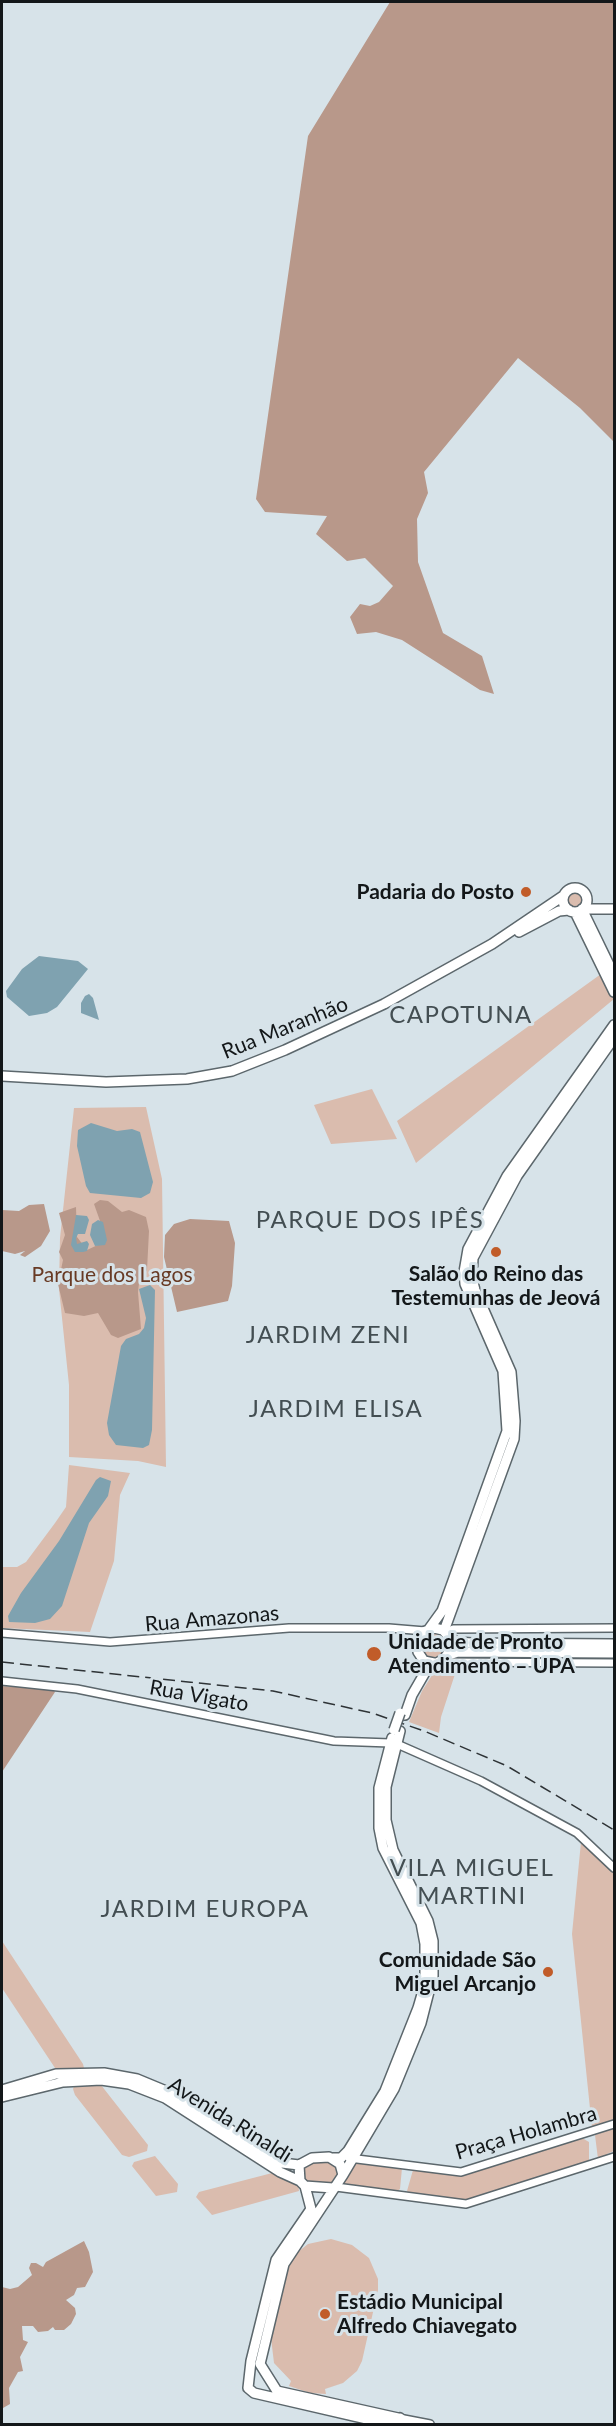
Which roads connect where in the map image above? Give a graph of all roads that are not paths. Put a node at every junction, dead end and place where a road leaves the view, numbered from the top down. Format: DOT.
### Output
graph roads {
  1 [pos="586,895"];
  2 [pos="563,896"];
  3 [pos="600,907"];
  4 [pos="615,909"];
  5 [pos="577,910"];
  6 [pos="492,944"];
  7 [pos="615,975"];
  8 [pos="615,992"];
  9 [pos="615,1025"];
  10 [pos="615,1038"];
  11 [pos="595,1053"];
  12 [pos="597,1063"];
  13 [pos="2,1070"];
  14 [pos="2,1076"];
  15 [pos="14,1077"];
  16 [pos="538,1140"];
  17 [pos="493,1202"];
  18 [pos="494,1216"];
  19 [pos="486,1323"];
  20 [pos="615,1628"];
  21 [pos="427,1630"];
  22 [pos="2,1633"];
  23 [pos="446,1634"];
  24 [pos="615,1644"];
  25 [pos="615,1653"];
  26 [pos="420,1658"];
  27 [pos="443,1661"];
  28 [pos="615,1662"];
  29 [pos="2,1681"];
  30 [pos="403,1714"];
  31 [pos="393,1744"];
  32 [pos="615,1868"];
  33 [pos="2,2090"];
  34 [pos="2,2097"];
  35 [pos="615,2124"];
  36 [pos="615,2157"];
  37 [pos="353,2158"];
  38 [pos="336,2159"];
  39 [pos="299,2165"];
  40 [pos="343,2175"];
  41 [pos="302,2184"];
  42 [pos="335,2187"];
  43 [pos="263,2372"];
  44 [pos="248,2376"];
  45 [pos="270,2383"];
  46 [pos="259,2394"];
  47 [pos="401,2422"];
  48 [pos="388,2424"];
  49 [pos="430,2424"];
  1 -- 2 [label="main road"];
  1 -- 3 [label="main road"];
  1 -- 5 [label="main road"];
  2 -- 5 [label="main road"];
  2 -- 6 [label="main road, Rua Maranhão"];
  3 -- 4 [label="main road, Rua Maranhão"];
  3 -- 5 [label="main road, Rua Maranhão"];
  5 -- 6 [label="main road, Rua Maranhão"];
  5 -- 7 [label="main road"];
  5 -- 8 [label="main road"];
  6 -- 15 [label="main road, Rua Maranhão"];
  9 -- 11 [label="main road"];
  10 -- 12 [label="main road"];
  11 -- 12 [label="main road"];
  11 -- 16 [label="main road"];
  12 -- 16 [label="main road"];
  13 -- 15 [label="main road"];
  14 -- 15 [label="main road, Rua Maranhão"];
  16 -- 17 [label="main road"];
  16 -- 18 [label="main road"];
  17 -- 18 [label="main road"];
  17 -- 19 [label="main road"];
  18 -- 19 [label="main road"];
  19 -- 21 [label="main road"];
  19 -- 23 [label="main road"];
  20 -- 23 [label="street"];
  21 -- 22 [label="street, Rua Amazonas"];
  21 -- 23 [label="main road"];
  21 -- 26 [label="main road"];
  23 -- 24 [label="main road"];
  23 -- 27 [label="main road"];
  25 -- 27 [label="main road"];
  26 -- 27 [label="main road"];
  26 -- 30 [label="main road"];
  27 -- 28 [label="street"];
  27 -- 30 [label="main road"];
  29 -- 31 [label="street, Rua Vigato"];
  30 -- 31 [label="main road"];
  31 -- 32 [label="street, Rua Vigato"];
  31 -- 37 [label="main road"];
  31 -- 38 [label="main road"];
  33 -- 39 [label="main road, Avenida Rinaldi"];
  34 -- 41 [label="main road, Avenida Rinaldi"];
  35 -- 37 [label="street, Praça Holambra"];
  36 -- 42 [label="street"];
  37 -- 38 [label="street, Praça Holambra"];
  37 -- 40 [label="main road"];
  38 -- 39 [label="main road, Avenida Rinaldi"];
  38 -- 40 [label="main road"];
  39 -- 41 [label="main road, Avenida Rinaldi"];
  40 -- 42 [label="main road"];
  41 -- 42 [label="main road, Avenida Rinaldi"];
  41 -- 44 [label="main road"];
  42 -- 43 [label="main road"];
  43 -- 44 [label="main road"];
  43 -- 45 [label="main road"];
  44 -- 46 [label="main road"];
  45 -- 46 [label="main road"];
  45 -- 47 [label="main road"];
  46 -- 48 [label="main road"];
  47 -- 49 [label="street"];
}
